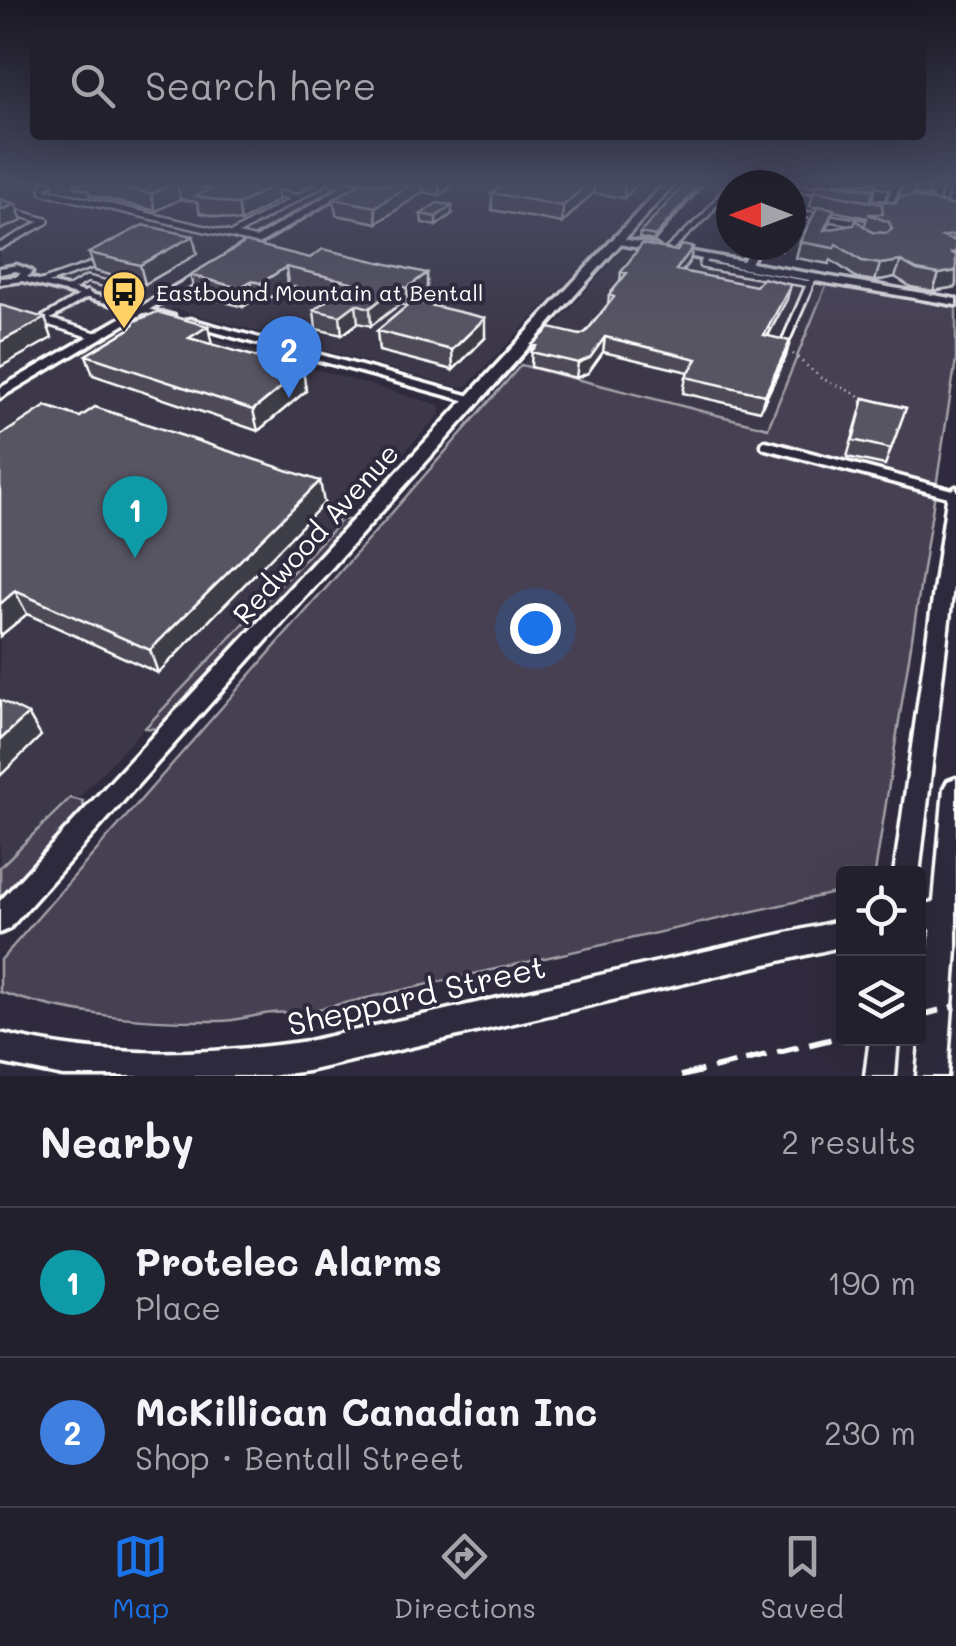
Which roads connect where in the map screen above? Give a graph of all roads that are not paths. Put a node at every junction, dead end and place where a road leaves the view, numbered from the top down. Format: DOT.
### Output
graph roads {
  1 [pos="27,233"];
  2 [pos="224,233"];
  3 [pos="235,233"];
  4 [pos="270,233"];
  5 [pos="624,233"];
  6 [pos="686,233"];
  7 [pos="232,235"];
  8 [pos="257,241"];
  9 [pos="617,241"];
  10 [pos="0,246"];
  11 [pos="667,251"];
  12 [pos="706,258"];
  13 [pos="748,260"];
  14 [pos="102,262"];
  15 [pos="744,266"];
  16 [pos="0,271"];
  17 [pos="21,278"];
  18 [pos="0,281"];
  19 [pos="812,281"];
  20 [pos="41,283"];
  21 [pos="68,290"];
  22 [pos="87,294"];
  23 [pos="104,299"];
  24 [pos="956,302"];
  25 [pos="143,309"];
  26 [pos="98,336"];
  27 [pos="782,347"];
  28 [pos="0,394"];
  29 [pos="474,400"];
  30 [pos="766,445"];
  31 [pos="956,494"];
  32 [pos="956,788"];
  33 [pos="907,866"];
  34 [pos="939,914"];
  35 [pos="0,920"];
  36 [pos="836,935"];
  37 [pos="883,1046"];
  38 [pos="0,1048"];
  39 [pos="880,1076"];
  40 [pos="932,1076"];
  1 -- 10 [label="lane"];
  2 -- 7 [label="lane"];
  3 -- 7 [label="lane"];
  4 -- 8 [label="street"];
  5 -- 9 [label="street, Redwood Avenue"];
  6 -- 11 [label="lane"];
  7 -- 8 [label="lane"];
  8 -- 25 [label="street"];
  9 -- 11 [label="street"];
  9 -- 29 [label="street, Redwood Avenue"];
  11 -- 12 [label="street"];
  12 -- 15 [label="street"];
  12 -- 19 [label="lane"];
  13 -- 15 [label="street"];
  14 -- 20 [label="lane"];
  15 -- 19 [label="street"];
  16 -- 17 [label="street"];
  17 -- 18 [label="street"];
  17 -- 20 [label="street"];
  19 -- 24 [label="street"];
  19 -- 27 [label="lane"];
  20 -- 21 [label="street"];
  21 -- 22 [label="street"];
  21 -- 23 [label="lane"];
  22 -- 23 [label="street"];
  22 -- 26 [label="lane"];
  23 -- 25 [label="street"];
  25 -- 26 [label="street"];
  25 -- 29 [label="street"];
  26 -- 28 [label="street"];
  29 -- 35 [label="street, Redwood Avenue"];
  30 -- 31 [label="lane"];
  31 -- 33 [label="street"];
  32 -- 34 [label="street"];
  34 -- 40 [label="street"];
  36 -- 38 [label="street, Sheppard Street"];
  37 -- 39 [label="street"];
}
